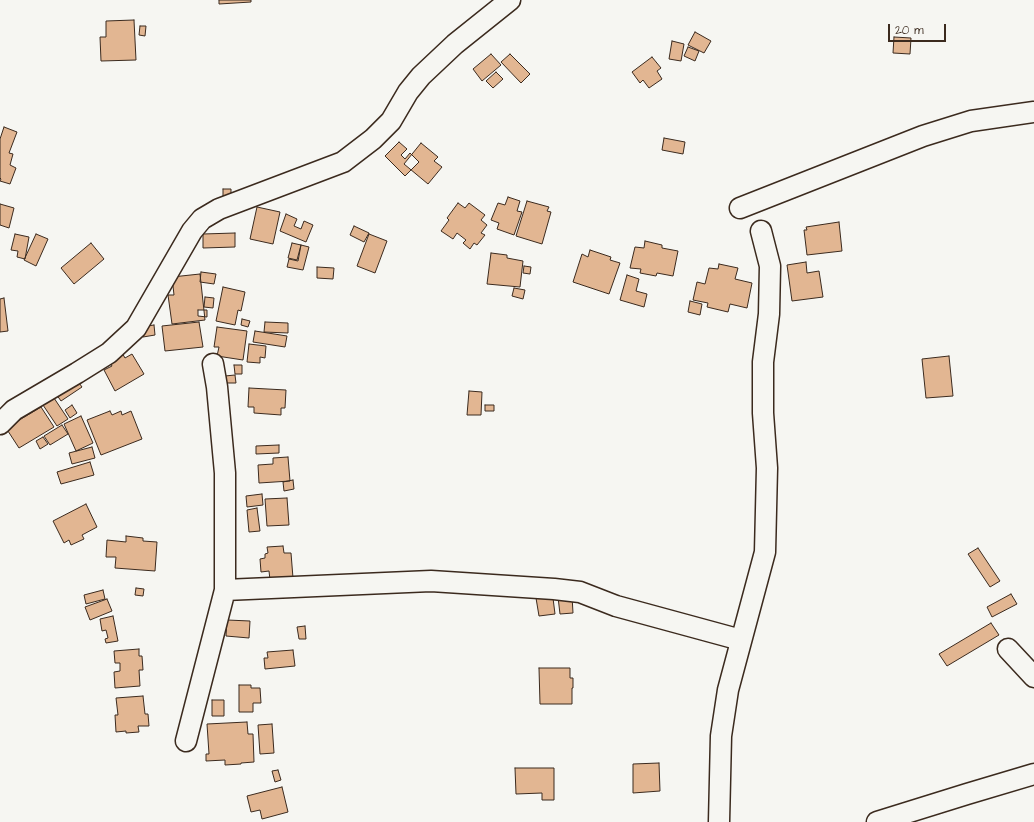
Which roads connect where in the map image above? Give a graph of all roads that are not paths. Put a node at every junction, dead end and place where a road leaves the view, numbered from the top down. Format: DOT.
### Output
graph roads {
  1 [pos="510,0"];
  2 [pos="1034,112"];
  3 [pos="740,208"];
  4 [pos="761,232"];
  5 [pos="213,364"];
  6 [pos="0,424"];
  7 [pos="225,590"];
  8 [pos="741,640"];
  9 [pos="1008,649"];
  10 [pos="1034,677"];
  11 [pos="186,741"];
  12 [pos="1034,774"];
  13 [pos="718,822"];
  14 [pos="877,822"];
  1 -- 6 [label="street"];
  2 -- 3 [label="street"];
  4 -- 8 [label="street"];
  5 -- 7 [label="street"];
  7 -- 8 [label="street"];
  7 -- 11 [label="street"];
  8 -- 13 [label="street"];
  9 -- 10 [label="street"];
  12 -- 14 [label="street"];
}
